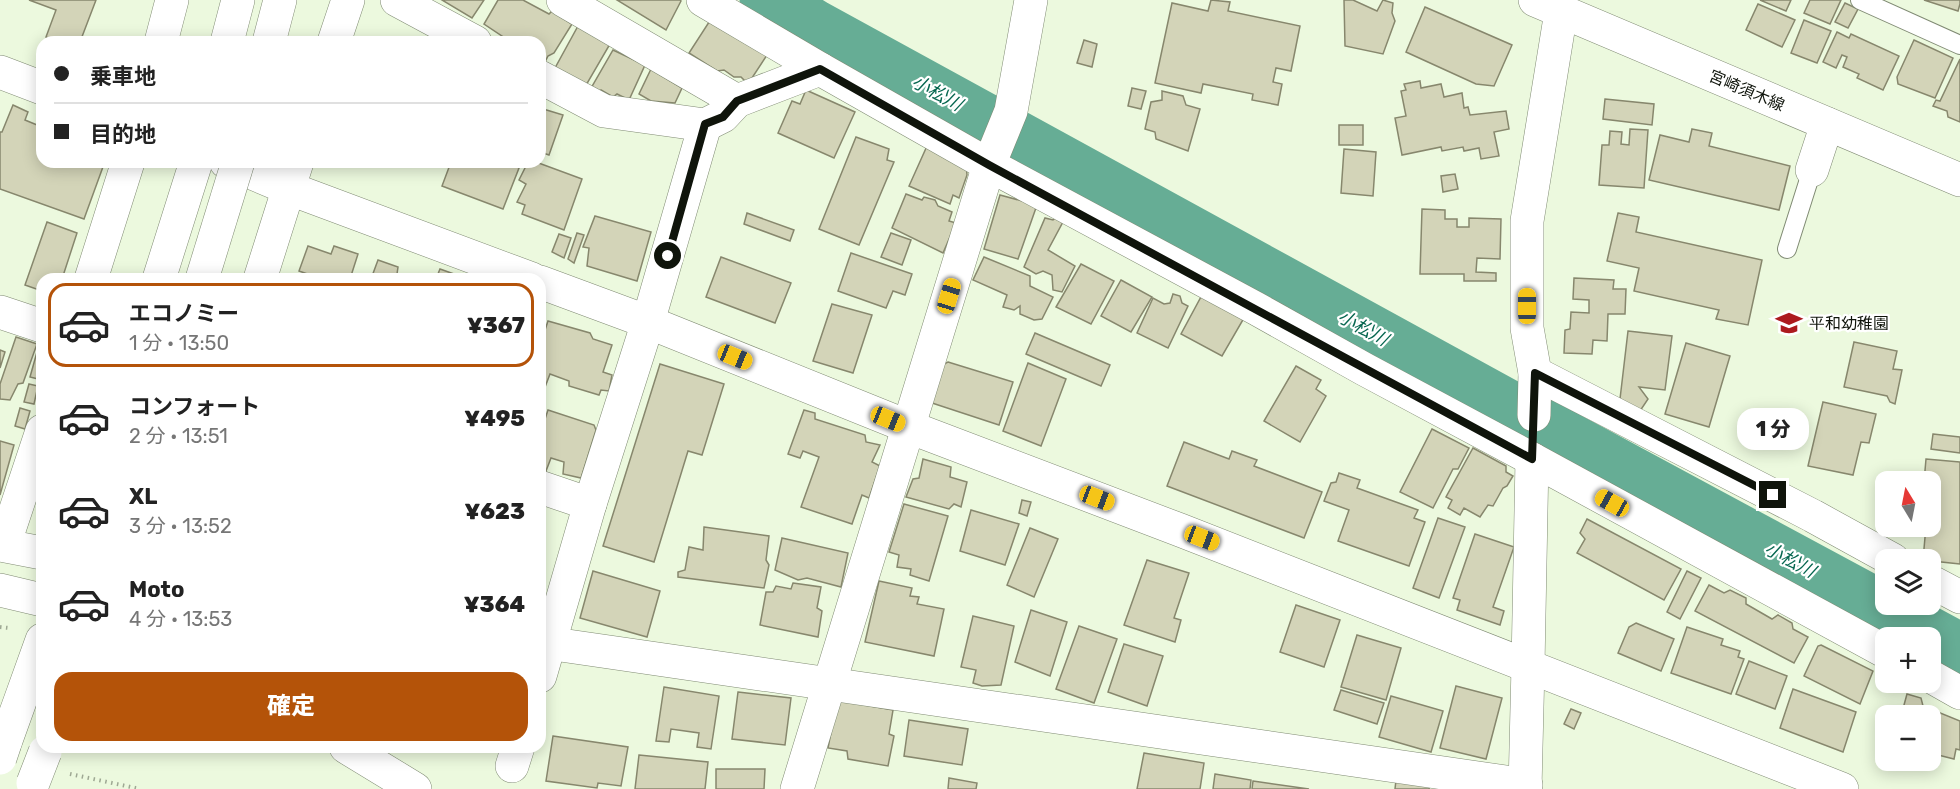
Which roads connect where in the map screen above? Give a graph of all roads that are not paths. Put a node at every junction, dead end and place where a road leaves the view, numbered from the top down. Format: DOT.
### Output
graph roads {
  1 [pos="172,0"];
  2 [pos="238,0"];
  3 [pos="280,0"];
  4 [pos="348,0"];
  5 [pos="397,0"];
  6 [pos="563,0"];
  7 [pos="703,0"];
  8 [pos="1031,0"];
  9 [pos="1860,0"];
  10 [pos="1545,4"];
  11 [pos="163,36"];
  12 [pos="228,36"];
  13 [pos="271,36"];
  14 [pos="336,36"];
  15 [pos="464,36"];
  16 [pos="1960,45"];
  17 [pos="820,69"];
  18 [pos="0,72"];
  19 [pos="546,80"];
  20 [pos="36,86"];
  21 [pos="737,101"];
  22 [pos="705,124"];
  23 [pos="1827,124"];
  24 [pos="989,165"];
  25 [pos="126,168"];
  26 [pos="194,168"];
  27 [pos="236,168"];
  28 [pos="256,168"];
  29 [pos="1812,170"];
  30 [pos="292,175"];
  31 [pos="1960,180"];
  32 [pos="1787,249"];
  33 [pos="93,273"];
  34 [pos="161,273"];
  35 [pos="204,273"];
  36 [pos="262,273"];
  37 [pos="518,273"];
  38 [pos="546,284"];
  39 [pos="0,312"];
  40 [pos="648,322"];
  41 [pos="36,324"];
  42 [pos="1535,373"];
  43 [pos="909,428"];
  44 [pos="36,448"];
  45 [pos="1532,459"];
  46 [pos="546,489"];
  47 [pos="590,504"];
  48 [pos="2,545"];
  49 [pos="1875,550"];
  50 [pos="36,552"];
  51 [pos="1941,587"];
  52 [pos="0,590"];
  53 [pos="1960,597"];
  54 [pos="36,599"];
  55 [pos="546,640"];
  56 [pos="546,643"];
  57 [pos="1875,646"];
  58 [pos="36,657"];
  59 [pos="1528,666"];
  60 [pos="1941,682"];
  61 [pos="830,685"];
  62 [pos="1960,693"];
  63 [pos="3,751"];
  64 [pos="45,753"];
  65 [pos="356,753"];
  66 [pos="32,786"];
  67 [pos="1526,787"];
  68 [pos="415,789"];
  69 [pos="797,789"];
  70 [pos="1842,789"];
  1 -- 11 [label="main road"];
  2 -- 12 [label="main road"];
  3 -- 13 [label="main road"];
  4 -- 14 [label="main road"];
  5 -- 15 [label="main road"];
  6 -- 21 [label="main road"];
  7 -- 17 [label="main road"];
  8 -- 24 [label="main road"];
  9 -- 16 [label="lane"];
  10 -- 23 [label="main road, 宮崎須木線"];
  10 -- 42 [label="main road"];
  17 -- 21 [label="main road"];
  17 -- 24 [label="main road"];
  18 -- 20 [label="main road"];
  19 -- 22 [label="main road"];
  21 -- 22 [label="main road"];
  22 -- 40 [label="main road"];
  23 -- 29 [label="main road"];
  23 -- 31 [label="main road, 宮崎須木線"];
  24 -- 43 [label="main road"];
  24 -- 45 [label="main road"];
  25 -- 33 [label="main road"];
  26 -- 34 [label="main road"];
  27 -- 35 [label="main road, bridge"];
  28 -- 30 [label="main road"];
  29 -- 32 [label="lane"];
  30 -- 36 [label="main road"];
  30 -- 37 [label="main road"];
  38 -- 40 [label="main road"];
  39 -- 41 [label="main road"];
  40 -- 43 [label="main road"];
  40 -- 47 [label="main road"];
  42 -- 45 [label="main road"];
  42 -- 49 [label="main road"];
  43 -- 59 [label="main road"];
  43 -- 61 [label="main road"];
  44 -- 48 [label="main road"];
  45 -- 57 [label="main road"];
  45 -- 59 [label="main road"];
  46 -- 47 [label="main road"];
  47 -- 55 [label="main road"];
  48 -- 50 [label="main road"];
  51 -- 53 [label="main road"];
  52 -- 54 [label="main road"];
  56 -- 61 [label="main road"];
  58 -- 63 [label="main road"];
  59 -- 67 [label="main road"];
  59 -- 70 [label="main road"];
  60 -- 62 [label="main road"];
  61 -- 67 [label="main road"];
  61 -- 69 [label="main road"];
  64 -- 66 [label="main road, bridge"];
  65 -- 68 [label="main road"];
}
